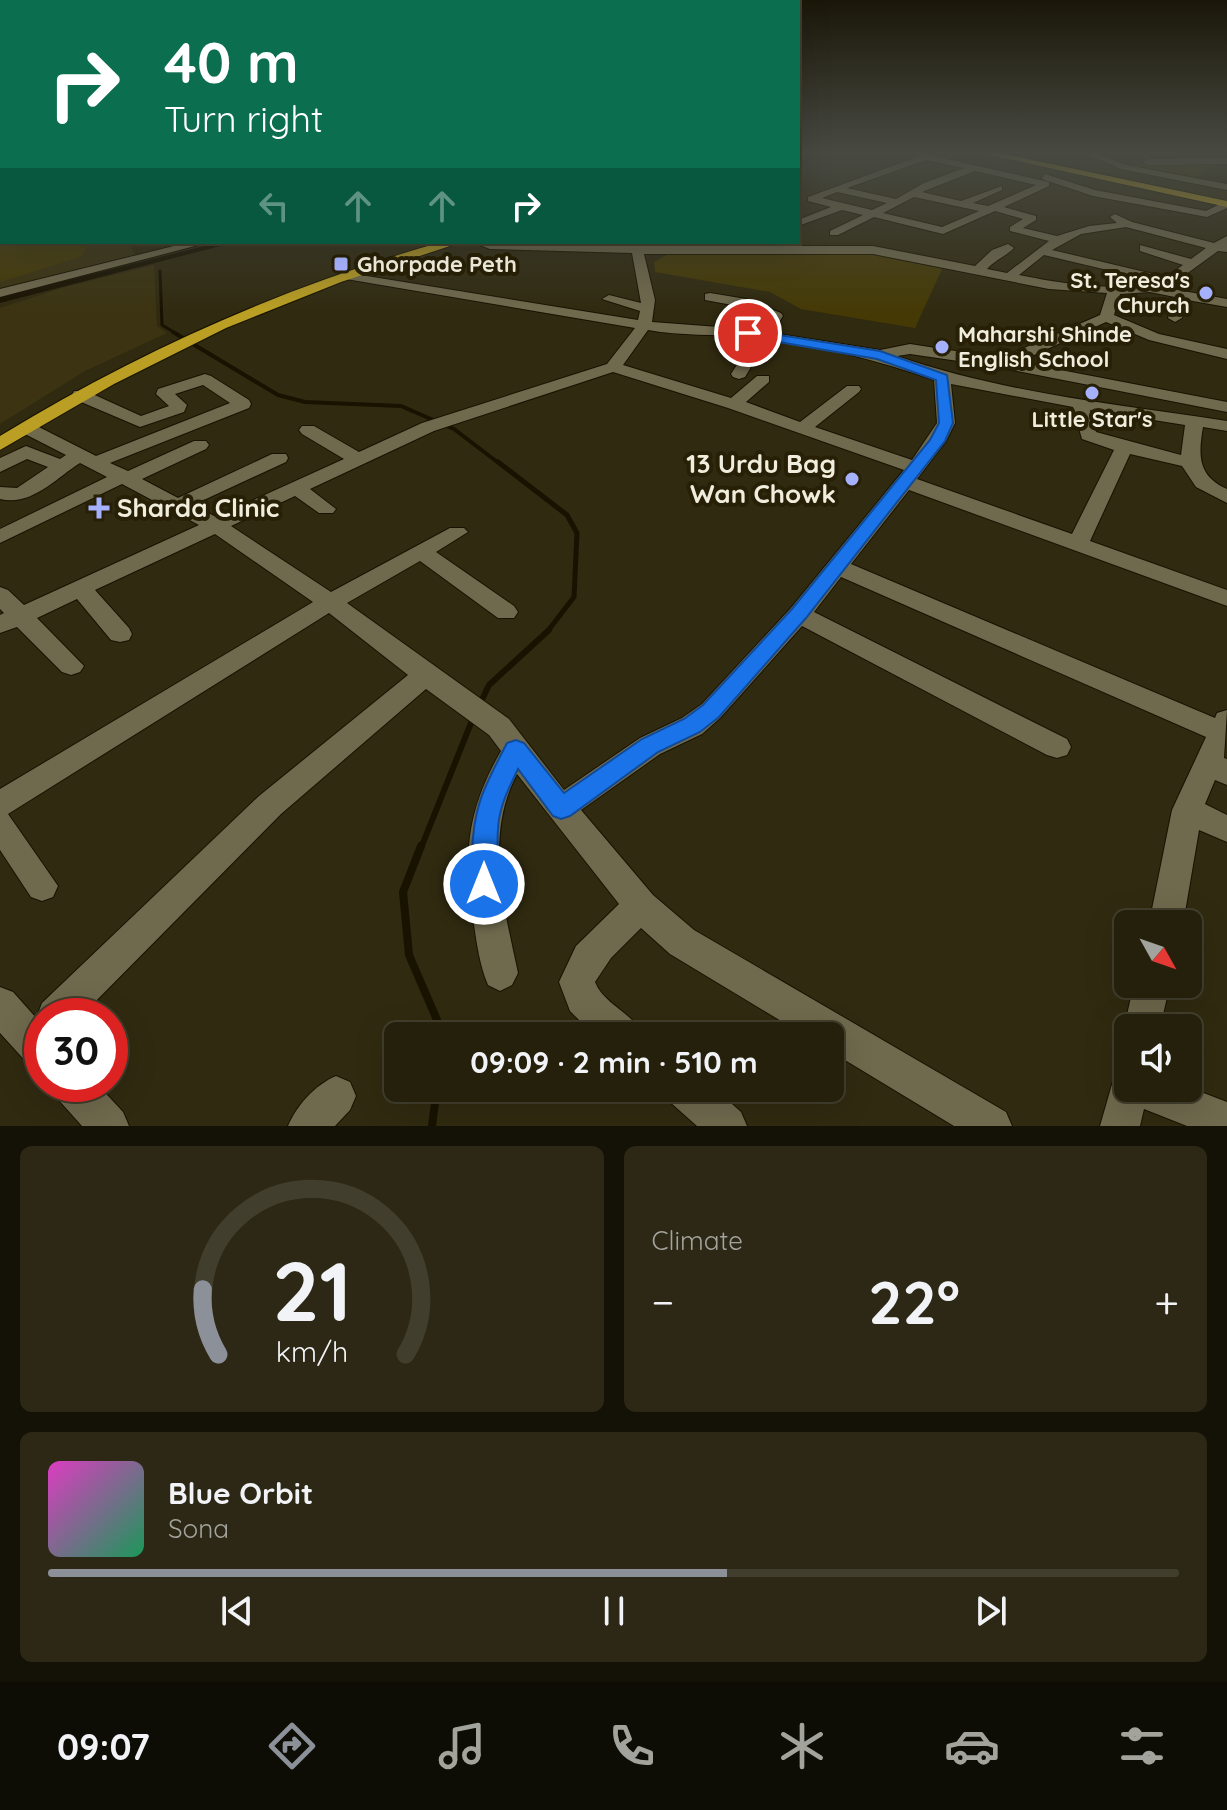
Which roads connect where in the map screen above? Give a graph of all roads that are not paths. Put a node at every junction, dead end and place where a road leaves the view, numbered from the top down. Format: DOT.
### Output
graph roads {
  1 [pos="842,206"];
  2 [pos="891,206"];
  3 [pos="914,206"];
  4 [pos="971,206"];
  5 [pos="1000,206"];
  6 [pos="1161,206"];
  7 [pos="1223,206"];
  8 [pos="992,209"];
  9 [pos="1115,209"];
  10 [pos="876,214"];
  11 [pos="972,218"];
  12 [pos="800,223"];
  13 [pos="912,223"];
  14 [pos="1126,223"];
  15 [pos="1211,230"];
  16 [pos="834,233"];
  17 [pos="1227,236"];
  18 [pos="879,238"];
  19 [pos="1058,240"];
  20 [pos="196,244"];
  21 [pos="421,244"];
  22 [pos="449,244"];
  23 [pos="490,244"];
  24 [pos="769,244"];
  25 [pos="677,246"];
  26 [pos="1008,248"];
  27 [pos="1144,248"];
  28 [pos="1221,248"];
  29 [pos="787,249"];
  30 [pos="637,250"];
  31 [pos="1041,251"];
  32 [pos="1193,264"];
  33 [pos="977,271"];
  34 [pos="346,275"];
  35 [pos="1008,278"];
  36 [pos="1169,281"];
  37 [pos="1152,289"];
  38 [pos="1114,290"];
  39 [pos="0,293"];
  40 [pos="1182,295"];
  41 [pos="710,297"];
  42 [pos="609,299"];
  43 [pos="1227,303"];
  44 [pos="646,308"];
  45 [pos="1106,317"];
  46 [pos="1175,318"];
  47 [pos="645,327"];
  48 [pos="198,329"];
  49 [pos="758,342"];
  50 [pos="155,349"];
  51 [pos="1227,354"];
  52 [pos="880,355"];
  53 [pos="1002,363"];
  54 [pos="855,364"];
  55 [pos="613,367"];
  56 [pos="739,374"];
  57 [pos="942,377"];
  58 [pos="763,379"];
  59 [pos="992,388"];
  60 [pos="853,389"];
  61 [pos="80,395"];
  62 [pos="1080,403"];
  63 [pos="734,404"];
  64 [pos="1227,407"];
  65 [pos="1195,420"];
  66 [pos="1227,426"];
  67 [pos="27,428"];
  68 [pos="803,428"];
  69 [pos="308,430"];
  70 [pos="2,439"];
  71 [pos="200,445"];
  72 [pos="1124,447"];
  73 [pos="89,458"];
  74 [pos="279,458"];
  75 [pos="357,459"];
  76 [pos="1188,462"];
  77 [pos="0,466"];
  78 [pos="62,466"];
  79 [pos="909,474"];
  80 [pos="127,477"];
  81 [pos="294,487"];
  82 [pos="0,493"];
  83 [pos="1227,497"];
  84 [pos="180,504"];
  85 [pos="326,509"];
  86 [pos="214,524"];
  87 [pos="457,532"];
  88 [pos="0,537"];
  89 [pos="1078,543"];
  90 [pos="423,553"];
  91 [pos="836,566"];
  92 [pos="79,587"];
  93 [pos="0,595"];
  94 [pos="1227,598"];
  95 [pos="330,602"];
  96 [pos="506,612"];
  97 [pos="799,614"];
  98 [pos="10,620"];
  99 [pos="120,634"];
  100 [pos="71,666"];
  101 [pos="425,675"];
  102 [pos="1224,726"];
  103 [pos="1057,747"];
  104 [pos="516,749"];
  105 [pos="1217,768"];
  106 [pos="0,804"];
  107 [pos="561,808"];
  108 [pos="1187,810"];
  109 [pos="0,824"];
  110 [pos="1227,829"];
  111 [pos="42,886"];
  112 [pos="641,906"];
  113 [pos="1169,910"];
  114 [pos="500,973"];
  115 [pos="78,998"];
  116 [pos="0,1005"];
  117 [pos="24,1022"];
  118 [pos="608,1022"];
  119 [pos="336,1096"];
  120 [pos="87,1102"];
  121 [pos="700,1102"];
  122 [pos="1126,1102"];
  123 [pos="1176,1102"];
  124 [pos="1227,1122"];
  125 [pos="109,1126"];
  126 [pos="308,1126"];
  127 [pos="727,1126"];
  128 [pos="992,1126"];
  129 [pos="1120,1126"];
  1 -- 10 [label="street"];
  1 -- 12 [label="street"];
  2 -- 10 [label="street"];
  3 -- 11 [label="street"];
  4 -- 8 [label="street"];
  5 -- 8 [label="street"];
  6 -- 7 [label="street"];
  8 -- 11 [label="street"];
  8 -- 19 [label="street"];
  9 -- 14 [label="street"];
  10 -- 13 [label="street"];
  10 -- 16 [label="street"];
  11 -- 13 [label="street"];
  13 -- 18 [label="street"];
  14 -- 19 [label="street"];
  14 -- 28 [label="street"];
  15 -- 17 [label="street"];
  17 -- 28 [label="street"];
  19 -- 31 [label="street"];
  20 -- 39 [label="street"];
  21 -- 48 [label="highway"];
  22 -- 34 [label="highway"];
  23 -- 30 [label="street"];
  24 -- 29 [label="street"];
  25 -- 29 [label="street"];
  25 -- 30 [label="street"];
  26 -- 33 [label="street"];
  27 -- 32 [label="street"];
  28 -- 32 [label="street"];
  29 -- 33 [label="street"];
  30 -- 44 [label="street"];
  31 -- 35 [label="street"];
  31 -- 36 [label="street"];
  32 -- 36 [label="street"];
  33 -- 35 [label="street"];
  34 -- 47 [label="street"];
  34 -- 48 [label="highway"];
  35 -- 38 [label="street"];
  36 -- 37 [label="street"];
  37 -- 38 [label="street"];
  37 -- 40 [label="street"];
  38 -- 45 [label="street"];
  40 -- 43 [label="street"];
  40 -- 46 [label="street"];
  41 -- 49 [label="street"];
  42 -- 44 [label="street"];
  44 -- 47 [label="street"];
  45 -- 51 [label="street"];
  45 -- 53 [label="street"];
  47 -- 49 [label="street"];
  47 -- 55 [label="street"];
  48 -- 50 [label="highway"];
  49 -- 52 [label="street"];
  49 -- 54 [label="street"];
  49 -- 56 [label="street"];
  50 -- 61 [label="highway"];
  50 -- 70 [label="highway"];
  52 -- 53 [label="street"];
  52 -- 57 [label="street"];
  53 -- 59 [label="street"];
  53 -- 64 [label="street"];
  55 -- 63 [label="street"];
  55 -- 75 [label="street"];
  57 -- 59 [label="street"];
  57 -- 79 [label="street"];
  58 -- 63 [label="street"];
  59 -- 62 [label="street"];
  60 -- 68 [label="street"];
  61 -- 67 [label="highway"];
  61 -- 73 [label="street"];
  62 -- 65 [label="street"];
  62 -- 72 [label="street"];
  63 -- 68 [label="street"];
  65 -- 66 [label="street"];
  65 -- 76 [label="street"];
  67 -- 70 [label="highway"];
  67 -- 73 [label="street"];
  68 -- 79 [label="street"];
  69 -- 75 [label="street"];
  71 -- 80 [label="street"];
  72 -- 76 [label="street"];
  72 -- 89 [label="street"];
  73 -- 78 [label="street"];
  73 -- 80 [label="street"];
  74 -- 84 [label="street"];
  75 -- 81 [label="street"];
  76 -- 83 [label="street"];
  77 -- 78 [label="street"];
  78 -- 82 [label="street"];
  79 -- 89 [label="street"];
  79 -- 91 [label="street"];
  80 -- 84 [label="street"];
  80 -- 88 [label="street"];
  81 -- 85 [label="street"];
  81 -- 86 [label="street"];
  84 -- 86 [label="street"];
  86 -- 92 [label="street"];
  86 -- 95 [label="street"];
  87 -- 90 [label="street"];
  89 -- 94 [label="street"];
  90 -- 95 [label="street"];
  90 -- 96 [label="street"];
  91 -- 97 [label="street"];
  91 -- 102 [label="street"];
  92 -- 98 [label="street"];
  92 -- 99 [label="street"];
  93 -- 98 [label="street"];
  95 -- 101 [label="street"];
  95 -- 106 [label="street"];
  97 -- 103 [label="street"];
  97 -- 107 [label="street"];
  98 -- 100 [label="street"];
  101 -- 104 [label="street"];
  101 -- 115 [label="street"];
  102 -- 105 [label="street"];
  104 -- 107 [label="street"];
  104 -- 114 [label="street"];
  105 -- 108 [label="street"];
  107 -- 112 [label="street"];
  108 -- 110 [label="street"];
  108 -- 113 [label="street"];
  109 -- 111 [label="street"];
  112 -- 118 [label="street"];
  112 -- 128 [label="street"];
  116 -- 117 [label="street"];
  119 -- 126 [label="street"];
  120 -- 125 [label="street"];
  121 -- 127 [label="street"];
  122 -- 129 [label="street"];
  123 -- 124 [label="street"];
}
